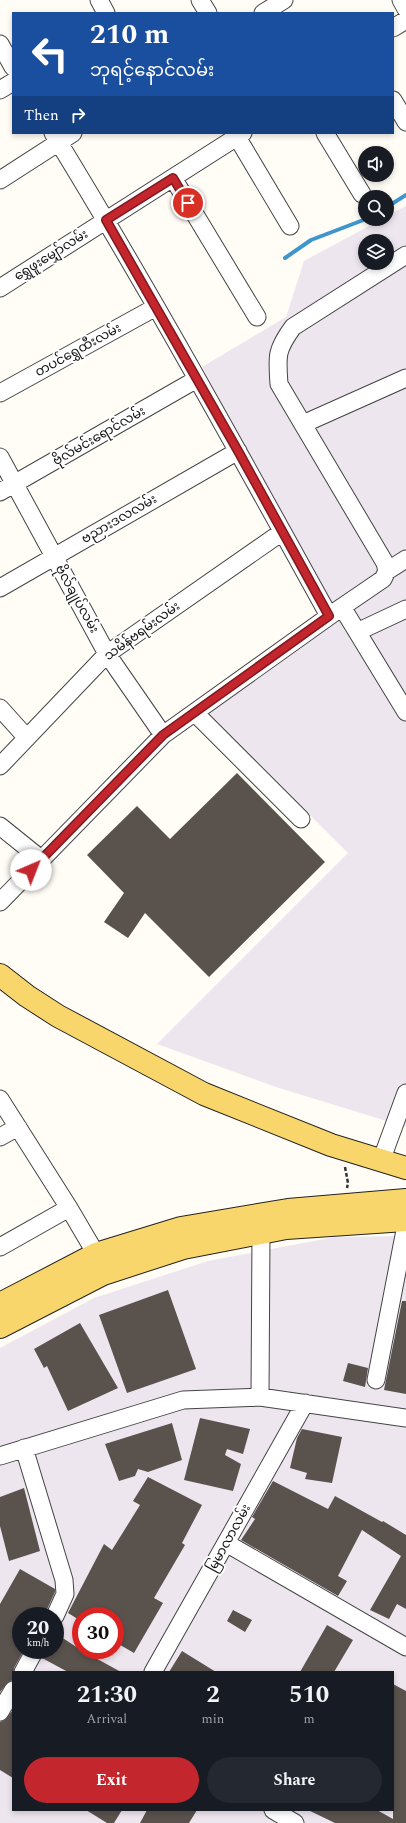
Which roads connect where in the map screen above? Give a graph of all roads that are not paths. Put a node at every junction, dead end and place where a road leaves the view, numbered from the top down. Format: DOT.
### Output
graph roads {
  1 [pos="99,0"];
  2 [pos="200,0"];
  3 [pos="284,0"];
  4 [pos="401,0"];
  5 [pos="406,9"];
  6 [pos="105,12"];
  7 [pos="207,12"];
  8 [pos="265,12"];
  9 [pos="406,20"];
  10 [pos="394,27"];
  11 [pos="0,44"];
  12 [pos="12,65"];
  13 [pos="12,83"];
  14 [pos="0,90"];
  15 [pos="394,102"];
  16 [pos="406,122"];
  17 [pos="70,134"];
  18 [pos="326,134"];
  19 [pos="240,135"];
  20 [pos="56,138"];
  21 [pos="173,178"];
  22 [pos="0,180"];
  23 [pos="360,190"];
  24 [pos="106,220"];
  25 [pos="290,226"];
  26 [pos="406,255"];
  27 [pos="0,288"];
  28 [pos="156,307"];
  29 [pos="257,317"];
  30 [pos="406,378"];
  31 [pos="197,379"];
  32 [pos="0,393"];
  33 [pos="303,424"];
  34 [pos="238,451"];
  35 [pos="0,457"];
  36 [pos="7,488"];
  37 [pos="282,532"];
  38 [pos="54,557"];
  39 [pos="406,559"];
  40 [pos="387,571"];
  41 [pos="0,588"];
  42 [pos="406,609"];
  43 [pos="335,612"];
  44 [pos="357,632"];
  45 [pos="107,654"];
  46 [pos="0,708"];
  47 [pos="406,712"];
  48 [pos="195,713"];
  49 [pos="163,735"];
  50 [pos="27,738"];
  51 [pos="0,766"];
  52 [pos="301,819"];
  53 [pos="0,826"];
  54 [pos="41,860"];
  55 [pos="0,902"];
  56 [pos="0,975"];
  57 [pos="406,1094"];
  58 [pos="0,1099"];
  59 [pos="18,1127"];
  60 [pos="400,1128"];
  61 [pos="0,1137"];
  62 [pos="380,1161"];
  63 [pos="406,1168"];
  64 [pos="406,1200"];
  65 [pos="69,1208"];
  66 [pos="330,1215"];
  67 [pos="406,1220"];
  68 [pos="406,1225"];
  69 [pos="261,1233"];
  70 [pos="0,1247"];
  71 [pos="100,1264"];
  72 [pos="0,1304"];
  73 [pos="0,1327"];
  74 [pos="376,1380"];
  75 [pos="260,1397"];
  76 [pos="305,1403"];
  77 [pos="406,1418"];
  78 [pos="24,1448"];
  79 [pos="0,1456"];
  80 [pos="226,1543"];
  81 [pos="59,1607"];
  82 [pos="406,1648"];
  83 [pos="30,1659"];
  84 [pos="24,1671"];
  85 [pos="154,1671"];
  86 [pos="12,1692"];
  87 [pos="0,1712"];
  88 [pos="275,1811"];
  89 [pos="295,1823"];
  1 -- 6 [label="street"];
  2 -- 7 [label="street"];
  3 -- 8 [label="street"];
  4 -- 5 [label="street"];
  9 -- 10 [label="street"];
  11 -- 12 [label="street"];
  13 -- 14 [label="street"];
  15 -- 16 [label="street"];
  17 -- 20 [label="street"];
  18 -- 23 [label="street"];
  19 -- 21 [label="street, ရွှေဖူးမျှော်လမ်း"];
  19 -- 25 [label="street"];
  20 -- 22 [label="street"];
  20 -- 24 [label="street"];
  21 -- 24 [label="street, ရွှေဖူးမျှော်လမ်း"];
  21 -- 29 [label="street"];
  24 -- 27 [label="street, ရွှေဖူးမျှော်လမ်း"];
  24 -- 28 [label="street"];
  26 -- 33 [label="street"];
  28 -- 31 [label="street"];
  28 -- 32 [label="street, တပင်ရွှေထီးလမ်း"];
  30 -- 33 [label="street"];
  31 -- 34 [label="street"];
  31 -- 36 [label="street, ဗိုလ်မင်းရောင်လမ်း"];
  33 -- 40 [label="street"];
  34 -- 37 [label="street"];
  34 -- 38 [label="street, ဗညားဒလလမ်း"];
  35 -- 36 [label="street, ဗိုလ်ချုပ်လမ်း"];
  36 -- 38 [label="street, ဗိုလ်ချုပ်လမ်း"];
  37 -- 43 [label="street"];
  37 -- 45 [label="street, သမိန်ဗရမ်းလမ်း"];
  38 -- 41 [label="street, ဗညားဒလလမ်း"];
  38 -- 45 [label="street, ဗိုလ်ချုပ်လမ်း"];
  39 -- 40 [label="street"];
  40 -- 43 [label="street"];
  42 -- 44 [label="street"];
  43 -- 44 [label="street"];
  43 -- 48 [label="street"];
  44 -- 47 [label="street"];
  45 -- 49 [label="street, ဗိုလ်ချုပ်လမ်း"];
  45 -- 50 [label="street, သမိန်ဗရမ်းလမ်း"];
  46 -- 50 [label="street"];
  48 -- 49 [label="street"];
  48 -- 52 [label="street"];
  49 -- 54 [label="street"];
  50 -- 51 [label="street, သမိန်ဗရမ်းလမ်း"];
  53 -- 54 [label="street"];
  54 -- 55 [label="street"];
  56 -- 62 [label="main road"];
  57 -- 60 [label="street"];
  58 -- 59 [label="street"];
  59 -- 61 [label="street"];
  59 -- 65 [label="street"];
  60 -- 62 [label="street"];
  62 -- 63 [label="main road"];
  64 -- 66 [label="main road"];
  65 -- 70 [label="street"];
  65 -- 71 [label="street"];
  66 -- 67 [label="main road"];
  66 -- 69 [label="main road"];
  66 -- 71 [label="main road"];
  68 -- 74 [label="street"];
  69 -- 71 [label="main road"];
  69 -- 75 [label="street"];
  71 -- 72 [label="main road"];
  71 -- 73 [label="main road"];
  75 -- 76 [label="street"];
  75 -- 78 [label="street"];
  76 -- 77 [label="street"];
  76 -- 80 [label="street, မြမာလာလမ်း"];
  78 -- 79 [label="street"];
  78 -- 81 [label="street"];
  80 -- 82 [label="street"];
  80 -- 85 [label="street, မြမာလာလမ်း"];
  83 -- 84 [label="street"];
  86 -- 87 [label="street"];
  88 -- 89 [label="street"];
}
